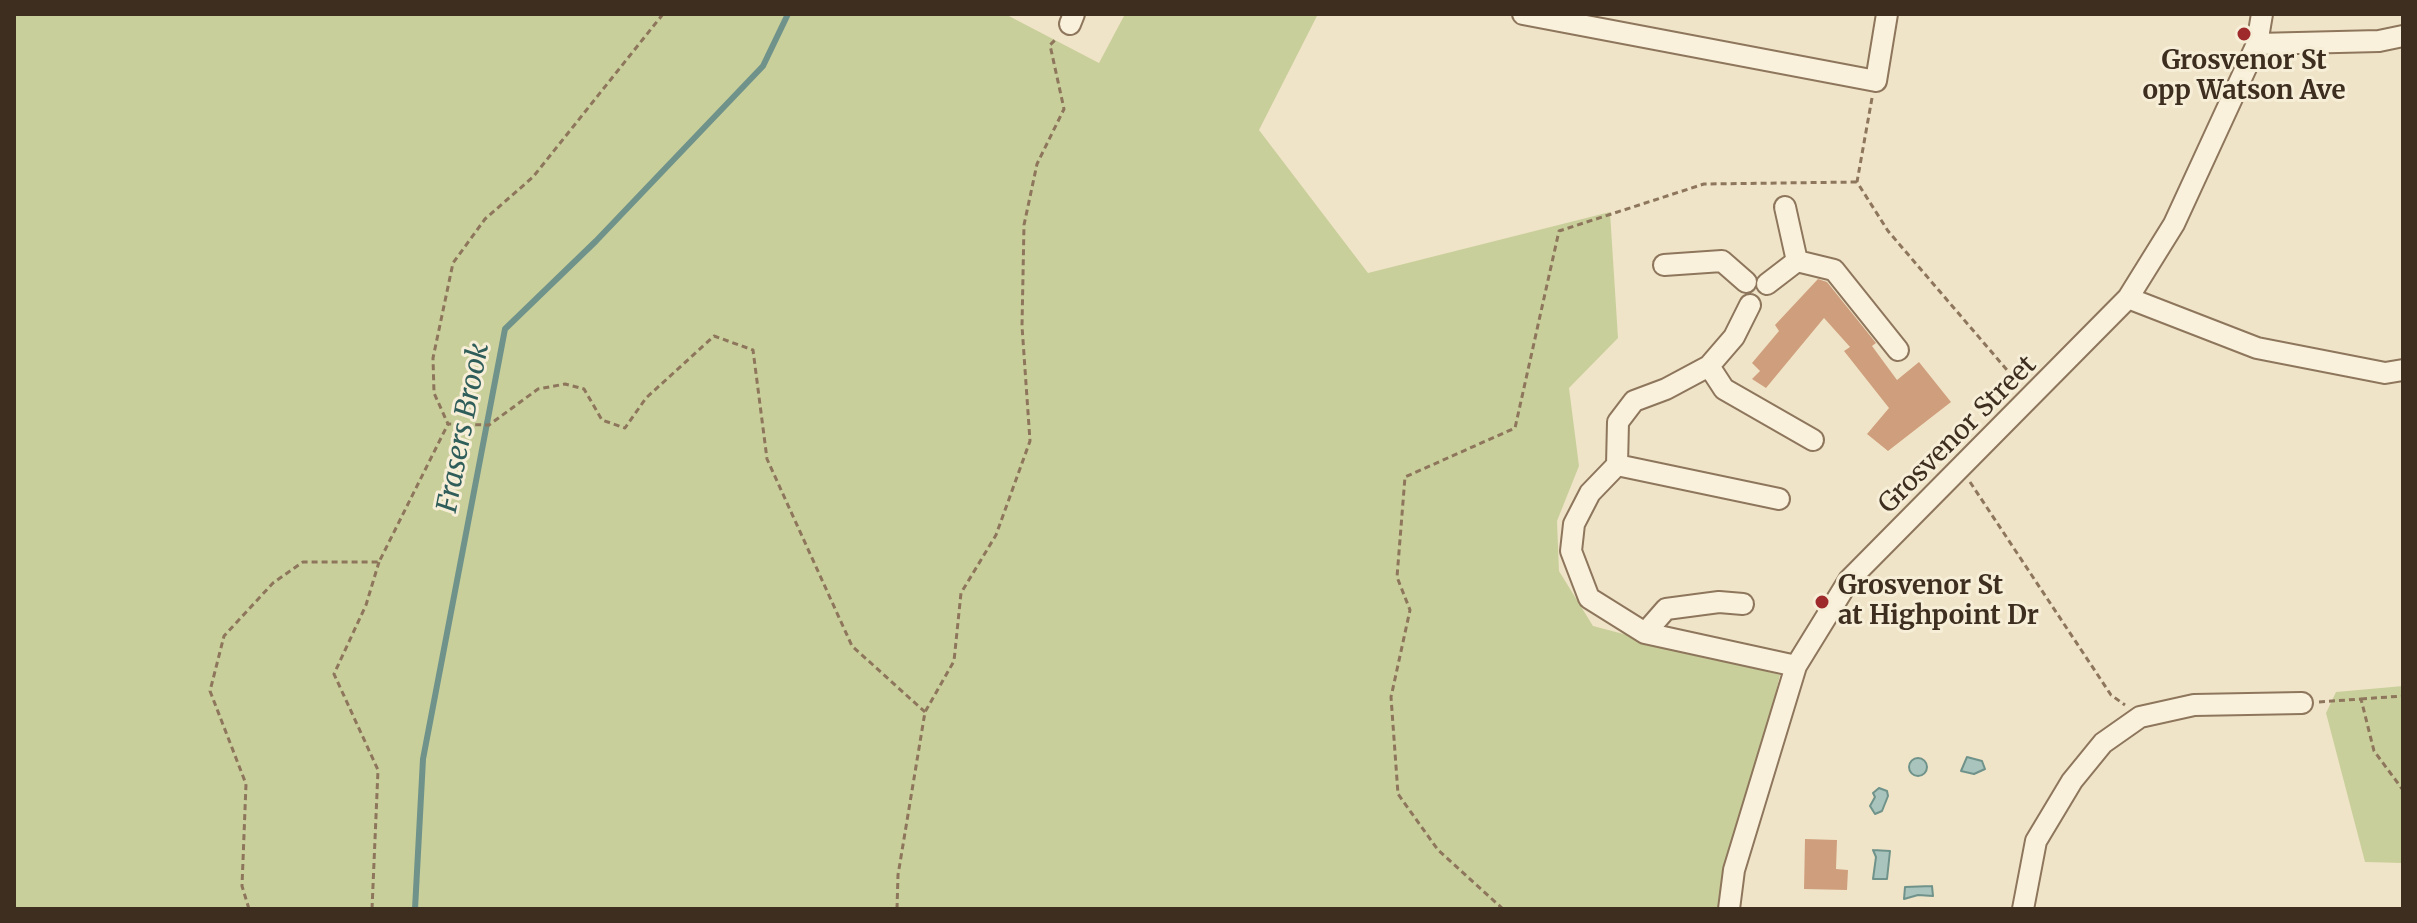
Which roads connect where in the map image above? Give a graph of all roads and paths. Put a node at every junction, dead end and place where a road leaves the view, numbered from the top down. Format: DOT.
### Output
graph roads {
  1 [pos="663,14"];
  2 [pos="1523,14"];
  3 [pos="1887,14"];
  4 [pos="2262,14"];
  5 [pos="1072,19"];
  6 [pos="2403,36"];
  7 [pos="2257,44"];
  8 [pos="1876,81"];
  9 [pos="1857,182"];
  10 [pos="1785,207"];
  11 [pos="1797,261"];
  12 [pos="1664,265"];
  13 [pos="1746,282"];
  14 [pos="1767,284"];
  15 [pos="2128,298"];
  16 [pos="1750,305"];
  17 [pos="1898,350"];
  18 [pos="1709,366"];
  19 [pos="2403,370"];
  20 [pos="2032,398"];
  21 [pos="448,424"];
  22 [pos="1813,440"];
  23 [pos="1617,465"];
  24 [pos="1960,467"];
  25 [pos="1779,499"];
  26 [pos="379,562"];
  27 [pos="1743,604"];
  28 [pos="1645,633"];
  29 [pos="1796,666"];
  30 [pos="2111,695"];
  31 [pos="2403,696"];
  32 [pos="2361,699"];
  33 [pos="2302,703"];
  34 [pos="925,712"];
  35 [pos="2403,790"];
  36 [pos="249,909"];
  37 [pos="372,909"];
  38 [pos="897,909"];
  39 [pos="1503,909"];
  40 [pos="1729,909"];
  41 [pos="2023,909"];
  1 -- 21 [label="path"];
  2 -- 8 [label="street"];
  3 -- 8 [label="street"];
  4 -- 7 [label="street, Grosvenor Street"];
  5 -- 34 [label="path"];
  6 -- 7 [label="street"];
  7 -- 15 [label="street, Grosvenor Street"];
  8 -- 9 [label="path"];
  9 -- 20 [label="path"];
  9 -- 39 [label="path"];
  10 -- 11 [label="street"];
  11 -- 14 [label="street"];
  11 -- 17 [label="street"];
  12 -- 13 [label="street"];
  13 -- 14 [label="street"];
  13 -- 16 [label="street"];
  14 -- 16 [label="street"];
  15 -- 19 [label="street"];
  15 -- 20 [label="street, Grosvenor Street"];
  16 -- 18 [label="street"];
  18 -- 22 [label="street"];
  18 -- 23 [label="street"];
  20 -- 24 [label="street, Grosvenor Street"];
  21 -- 26 [label="path"];
  21 -- 34 [label="path"];
  23 -- 25 [label="street"];
  23 -- 28 [label="street"];
  24 -- 29 [label="street, Grosvenor Street"];
  24 -- 30 [label="path"];
  26 -- 36 [label="path"];
  26 -- 37 [label="path"];
  27 -- 28 [label="street"];
  28 -- 29 [label="street"];
  29 -- 40 [label="street, Grosvenor Street"];
  31 -- 32 [label="path"];
  32 -- 33 [label="path"];
  32 -- 35 [label="path"];
  33 -- 41 [label="street"];
  34 -- 38 [label="path"];
}
